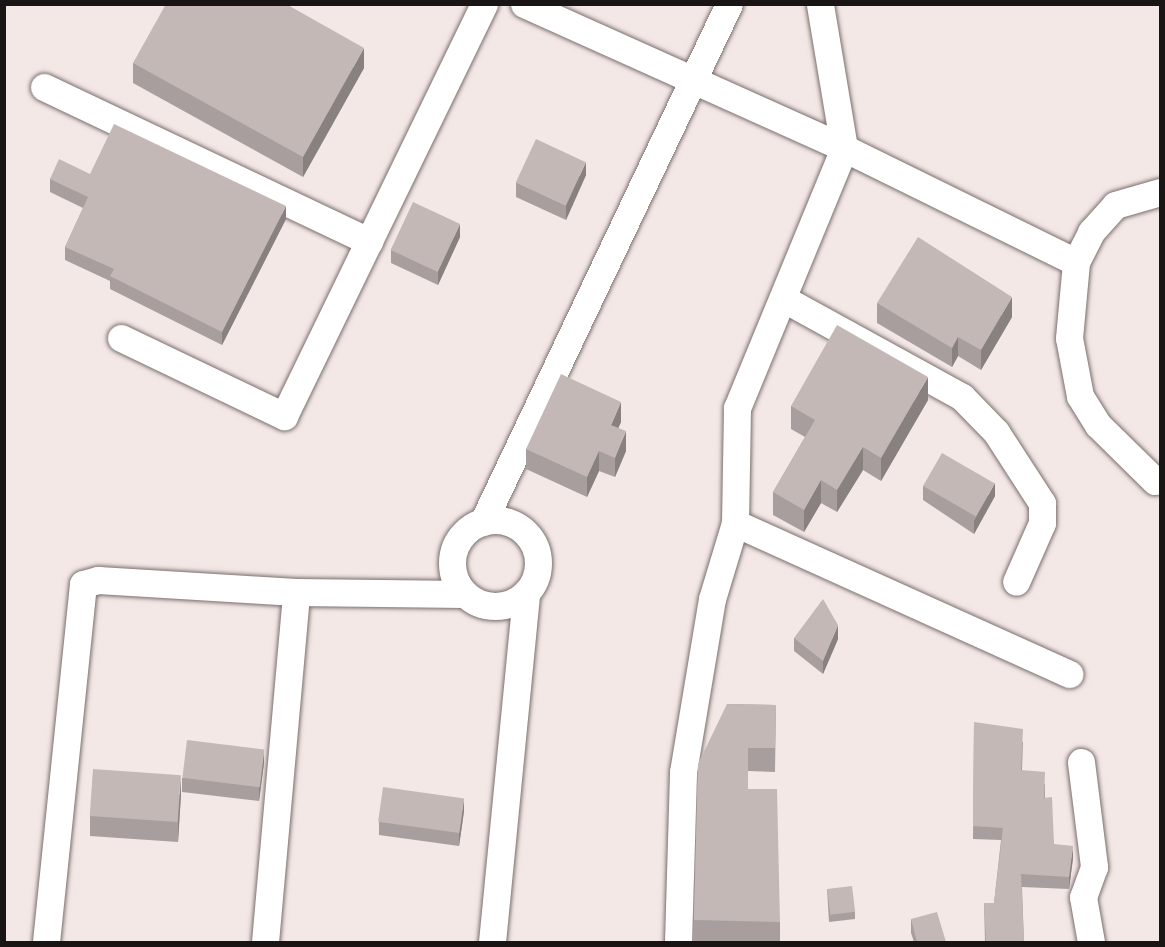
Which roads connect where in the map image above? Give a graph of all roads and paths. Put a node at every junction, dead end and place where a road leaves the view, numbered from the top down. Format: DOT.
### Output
graph roads {
  1 [pos="484,4"];
  2 [pos="524,4"];
  3 [pos="729,4"];
  4 [pos="820,4"];
  5 [pos="690,81"];
  6 [pos="44,87"];
  7 [pos="844,148"];
  8 [pos="1161,192"];
  9 [pos="369,242"];
  10 [pos="1076,262"];
  11 [pos="784,299"];
  12 [pos="121,338"];
  13 [pos="1155,481"];
  14 [pos="483,522"];
  15 [pos="735,523"];
  16 [pos="1016,582"];
  17 [pos="296,592"];
  18 [pos="526,593"];
  19 [pos="465,594"];
  20 [pos="1071,674"];
  21 [pos="1081,762"];
  22 [pos="46,942"];
  23 [pos="265,942"];
  24 [pos="492,942"];
  25 [pos="678,942"];
  26 [pos="1091,942"];
  1 -- 9 [label="street"];
  2 -- 5 [label="street"];
  3 -- 5 [label="street"];
  4 -- 7 [label="street"];
  5 -- 7 [label="street"];
  5 -- 14 [label="street"];
  6 -- 9 [label="street"];
  7 -- 10 [label="street"];
  7 -- 11 [label="street"];
  8 -- 10 [label="street"];
  9 -- 12 [label="street"];
  10 -- 13 [label="street"];
  11 -- 15 [label="street"];
  11 -- 16 [label="street"];
  14 -- 18 [label="street"];
  14 -- 19 [label="street"];
  15 -- 20 [label="street"];
  15 -- 25 [label="street"];
  17 -- 19 [label="street"];
  17 -- 22 [label="street"];
  17 -- 23 [label="street"];
  18 -- 19 [label="street"];
  18 -- 24 [label="street"];
  21 -- 26 [label="street"];
}
